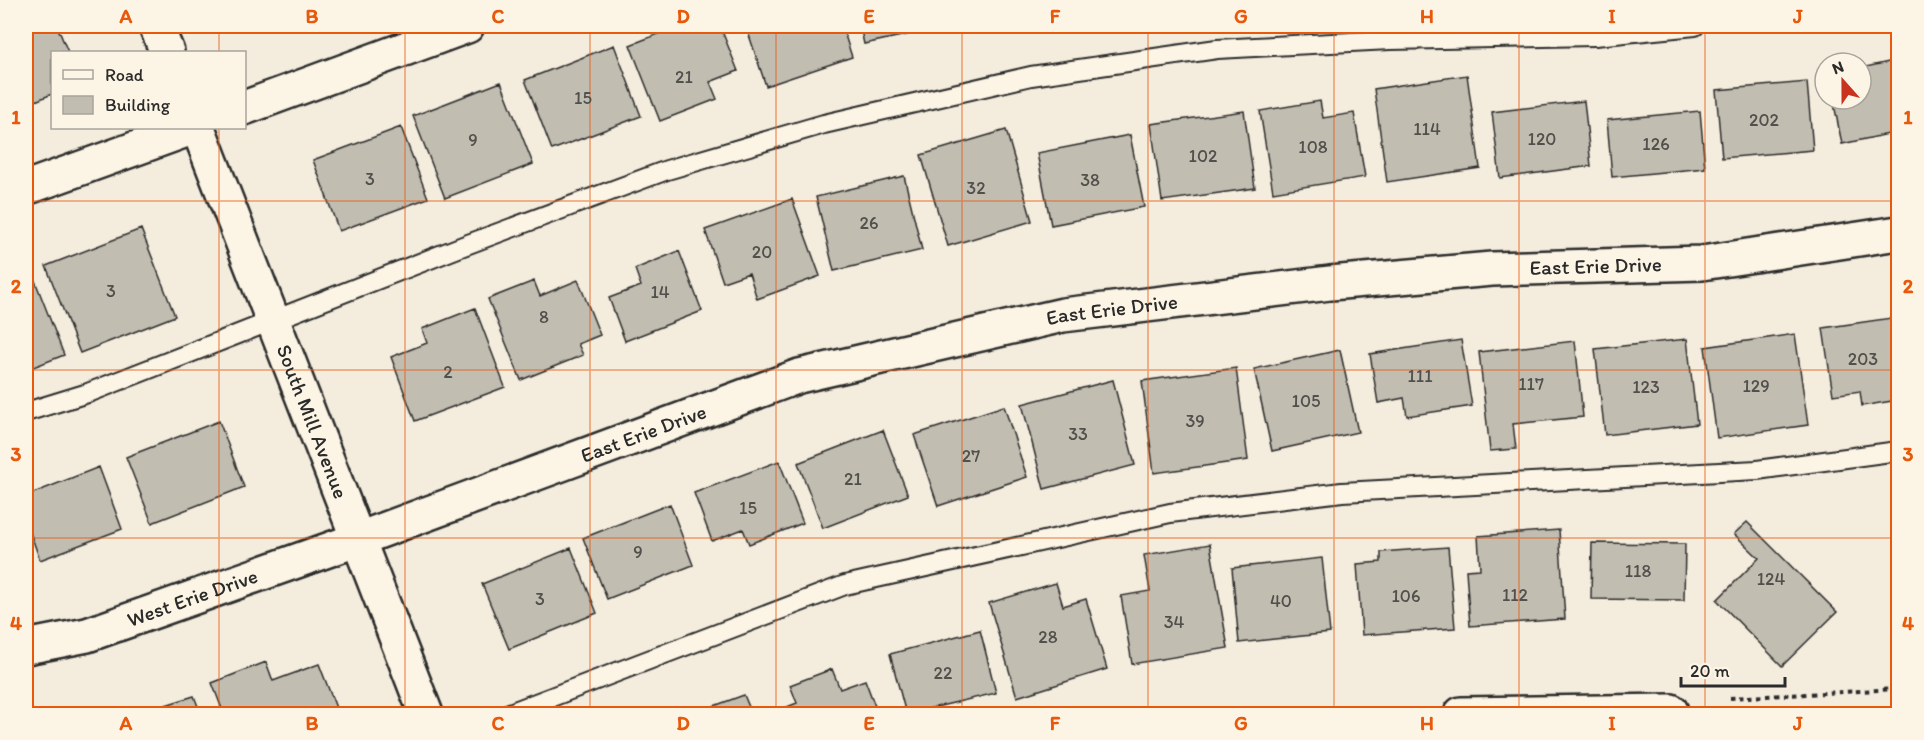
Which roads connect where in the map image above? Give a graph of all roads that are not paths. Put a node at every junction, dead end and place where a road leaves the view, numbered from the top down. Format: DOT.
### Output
graph roads {
  1 [pos="156,26"];
  2 [pos="467,26"];
  3 [pos="1695,26"];
  4 [pos="167,51"];
  5 [pos="246,107"];
  6 [pos="189,129"];
  7 [pos="198,129"];
  8 [pos="26,188"];
  9 [pos="1899,233"];
  10 [pos="273,322"];
  11 [pos="26,412"];
  12 [pos="1899,452"];
  13 [pos="356,540"];
  14 [pos="26,647"];
  15 [pos="1671,711"];
  16 [pos="426,714"];
  17 [pos="507,714"];
  18 [pos="1461,714"];
  1 -- 4 [label="street"];
  2 -- 5 [label="street"];
  3 -- 10 [label="lane"];
  6 -- 8 [label="street"];
  7 -- 10 [label="street, South Mill Avenue"];
  9 -- 13 [label="street, East Erie Drive"];
  10 -- 11 [label="lane"];
  10 -- 13 [label="street, South Mill Avenue"];
  12 -- 17 [label="lane"];
  13 -- 14 [label="street, West Erie Drive"];
  13 -- 16 [label="street, South Mill Avenue"];
  15 -- 18 [label="street"];
}
